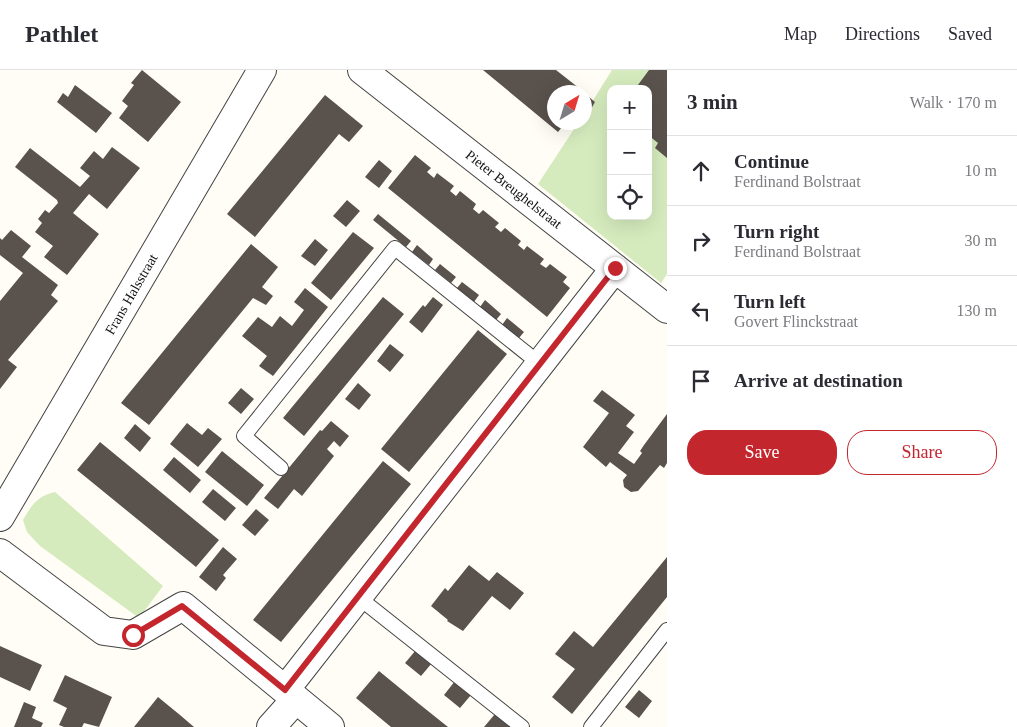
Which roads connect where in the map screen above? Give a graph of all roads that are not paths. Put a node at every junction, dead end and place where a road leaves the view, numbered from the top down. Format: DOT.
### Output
graph roads {
  1 [pos="262,70"];
  2 [pos="362,70"];
  3 [pos="615,268"];
  4 [pos="667,308"];
  5 [pos="540,364"];
  6 [pos="281,468"];
  7 [pos="0,517"];
  8 [pos="0,554"];
  9 [pos="358,597"];
  10 [pos="667,630"];
  11 [pos="291,694"];
  12 [pos="271,727"];
  13 [pos="330,727"];
  14 [pos="522,727"];
  15 [pos="591,727"];
  1 -- 7 [label="street, Frans Halsstraat"];
  2 -- 3 [label="street, Pieter Breughelstraat"];
  3 -- 4 [label="street, Pieter Breughelstraat"];
  3 -- 5 [label="street"];
  5 -- 6 [label="lane"];
  5 -- 9 [label="street"];
  8 -- 11 [label="street"];
  9 -- 11 [label="street"];
  9 -- 14 [label="lane"];
  10 -- 15 [label="lane"];
  11 -- 12 [label="street"];
  11 -- 13 [label="street"];
}
